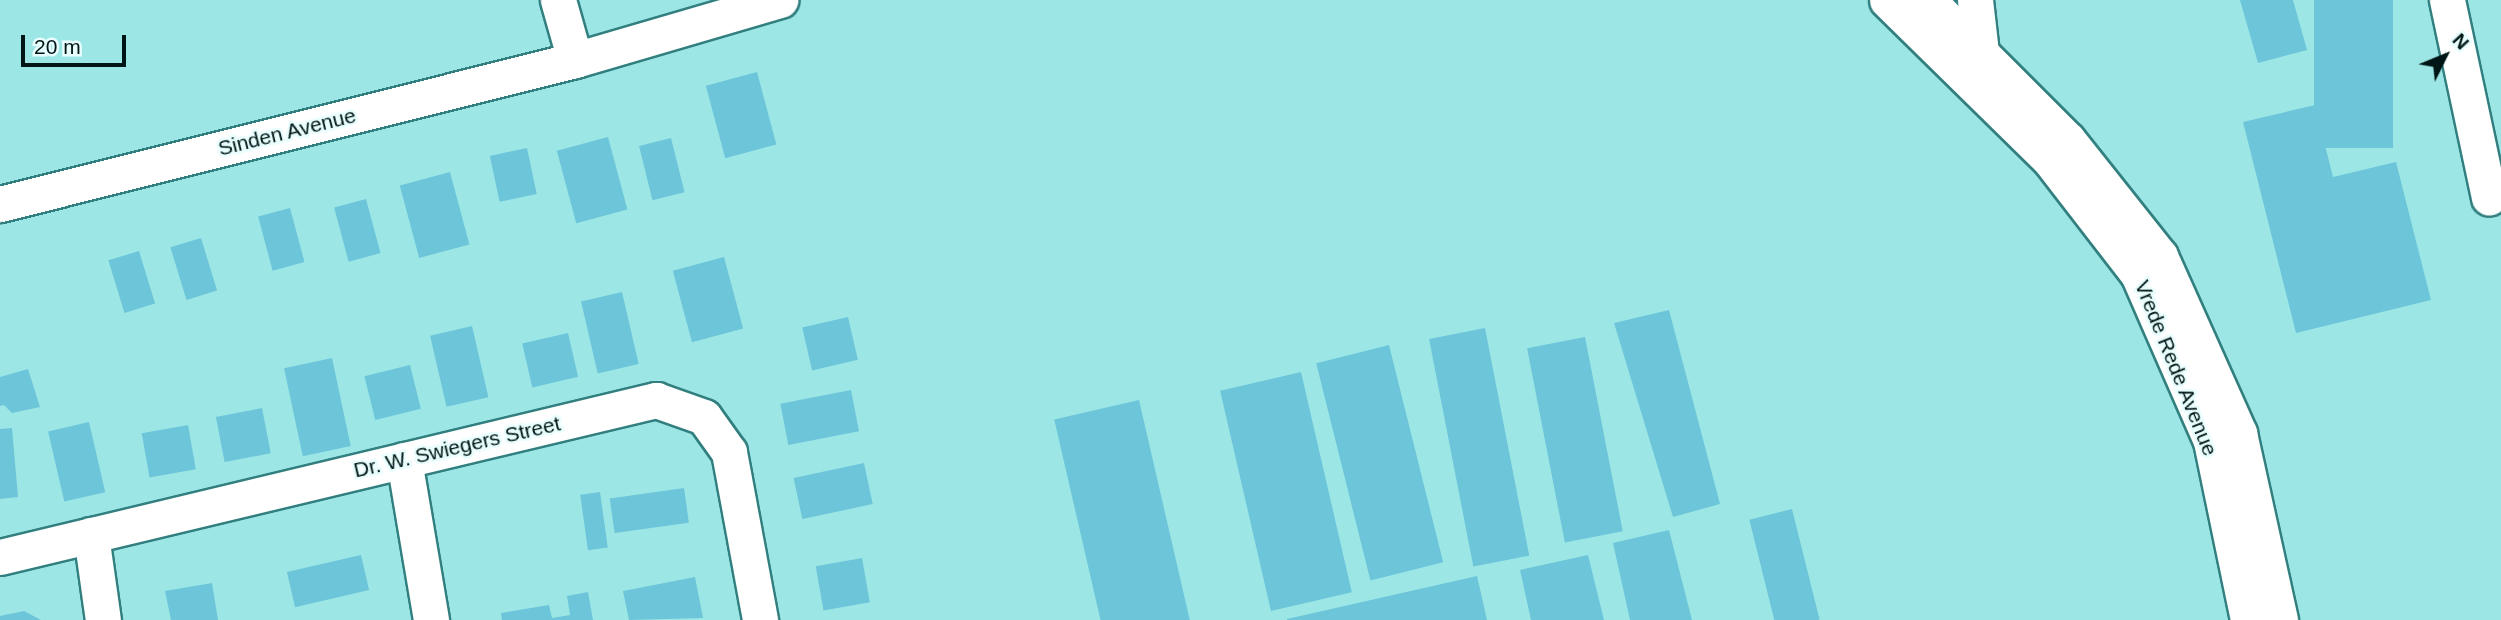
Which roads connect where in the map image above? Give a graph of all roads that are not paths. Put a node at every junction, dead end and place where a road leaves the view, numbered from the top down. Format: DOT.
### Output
graph roads {
  1 [pos="558,0"];
  2 [pos="780,0"];
  3 [pos="1887,0"];
  4 [pos="1928,0"];
  5 [pos="1975,0"];
  6 [pos="2447,0"];
  7 [pos="1981,53"];
  8 [pos="575,60"];
  9 [pos="2489,198"];
  10 [pos="0,204"];
  11 [pos="404,460"];
  12 [pos="91,535"];
  13 [pos="0,557"];
  14 [pos="103,620"];
  15 [pos="431,620"];
  16 [pos="760,620"];
  17 [pos="2248,620"];
  18 [pos="2280,620"];
  1 -- 8 [label="street"];
  2 -- 8 [label="street, Sinden Avenue"];
  3 -- 17 [label="street, Vrede Rede Avenue"];
  4 -- 7 [label="street, Vrede Rede Avenue"];
  5 -- 7 [label="street"];
  6 -- 9 [label="street"];
  7 -- 18 [label="street, Vrede Rede Avenue"];
  8 -- 10 [label="street, Sinden Avenue"];
  11 -- 12 [label="street, Dr. W. Swiegers Street"];
  11 -- 15 [label="street"];
  11 -- 16 [label="street, Dr. W. Swiegers Street"];
  12 -- 13 [label="street, Dr. W. Swiegers Street"];
  12 -- 14 [label="street"];
}
